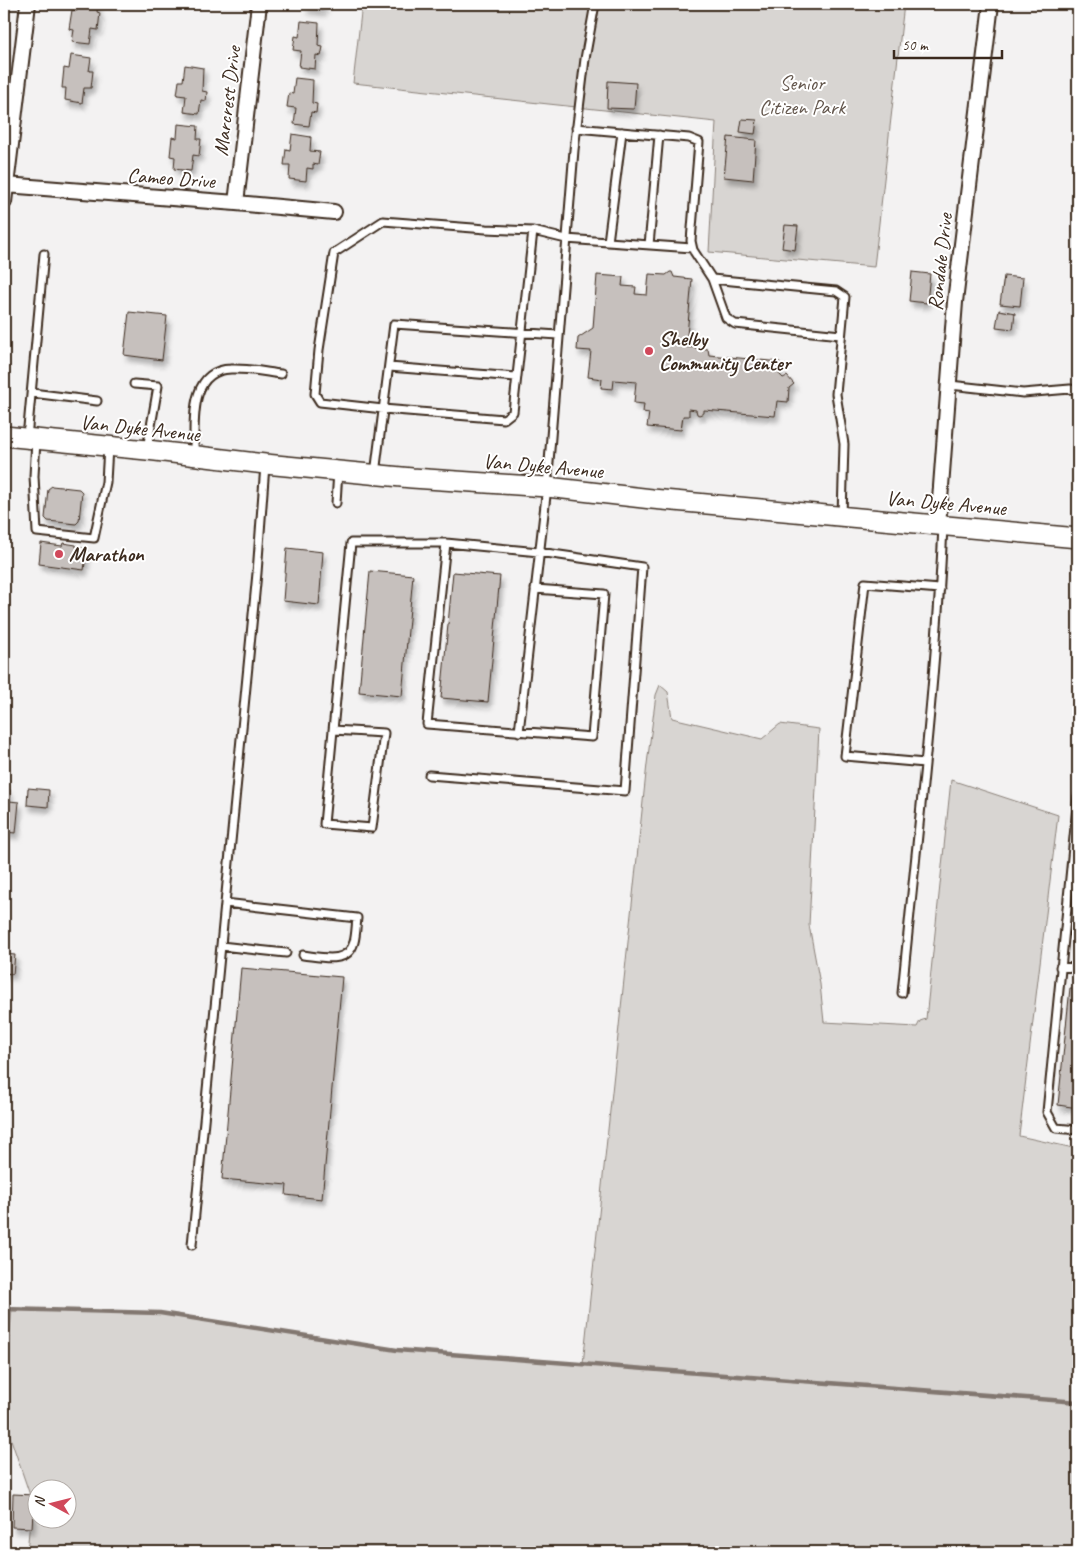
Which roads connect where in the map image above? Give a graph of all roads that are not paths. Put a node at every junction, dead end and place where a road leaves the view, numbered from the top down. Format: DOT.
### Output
graph roads {
  1 [pos="28,4"];
  2 [pos="259,4"];
  3 [pos="595,4"];
  4 [pos="991,4"];
  5 [pos="576,128"];
  6 [pos="622,132"];
  7 [pos="659,135"];
  8 [pos="6,185"];
  9 [pos="4,202"];
  10 [pos="236,203"];
  11 [pos="334,212"];
  12 [pos="532,231"];
  13 [pos="566,239"];
  14 [pos="608,242"];
  15 [pos="648,245"];
  16 [pos="692,248"];
  17 [pos="44,254"];
  18 [pos="712,279"];
  19 [pos="520,333"];
  20 [pos="558,335"];
  21 [pos="841,335"];
  22 [pos="389,367"];
  23 [pos="281,374"];
  24 [pos="516,377"];
  25 [pos="134,384"];
  26 [pos="950,385"];
  27 [pos="1078,390"];
  28 [pos="32,393"];
  29 [pos="97,401"];
  30 [pos="383,409"];
  31 [pos="4,436"];
  32 [pos="31,439"];
  33 [pos="108,446"];
  34 [pos="147,450"];
  35 [pos="194,456"];
  36 [pos="266,464"];
  37 [pos="338,471"];
  38 [pos="375,474"];
  39 [pos="547,487"];
  40 [pos="336,503"];
  41 [pos="842,516"];
  42 [pos="940,526"];
  43 [pos="1078,538"];
  44 [pos="446,543"];
  45 [pos="539,552"];
  46 [pos="535,589"];
  47 [pos="940,590"];
  48 [pos="333,730"];
  49 [pos="519,732"];
  50 [pos="924,763"];
  51 [pos="429,775"];
  52 [pos="1078,796"];
  53 [pos="225,903"];
  54 [pos="220,946"];
  55 [pos="286,953"];
  56 [pos="303,955"];
  57 [pos="1060,967"];
  58 [pos="1078,968"];
  59 [pos="902,993"];
  60 [pos="1078,1130"];
  61 [pos="192,1245"];
  1 -- 8 [label="street"];
  2 -- 10 [label="street, Marcrest Drive"];
  3 -- 5 [label="lane"];
  4 -- 26 [label="street, Rondale Drive"];
  5 -- 6 [label="lane"];
  5 -- 13 [label="lane"];
  6 -- 7 [label="lane"];
  6 -- 14 [label="lane"];
  7 -- 15 [label="lane"];
  7 -- 16 [label="lane"];
  8 -- 9 [label="street"];
  8 -- 10 [label="street, Cameo Drive"];
  10 -- 11 [label="street, Cameo Drive"];
  12 -- 13 [label="lane"];
  12 -- 19 [label="lane"];
  12 -- 30 [label="lane"];
  13 -- 14 [label="lane"];
  13 -- 20 [label="lane"];
  14 -- 15 [label="lane"];
  15 -- 16 [label="lane"];
  16 -- 18 [label="lane"];
  17 -- 28 [label="lane"];
  18 -- 21 [label="lane"];
  18 -- 21 [label="lane"];
  19 -- 20 [label="lane"];
  19 -- 22 [label="lane"];
  19 -- 24 [label="lane"];
  20 -- 39 [label="lane"];
  21 -- 41 [label="lane"];
  22 -- 24 [label="lane"];
  22 -- 30 [label="lane"];
  23 -- 35 [label="lane"];
  24 -- 30 [label="lane"];
  25 -- 34 [label="lane"];
  26 -- 27 [label="lane"];
  26 -- 42 [label="street, Rondale Drive"];
  28 -- 29 [label="lane"];
  28 -- 32 [label="lane"];
  30 -- 38 [label="lane"];
  31 -- 32 [label="main road, Van Dyke Avenue"];
  32 -- 33 [label="main road, Van Dyke Avenue"];
  32 -- 33 [label="lane"];
  33 -- 34 [label="main road, Van Dyke Avenue"];
  34 -- 35 [label="main road, Van Dyke Avenue"];
  35 -- 36 [label="main road, Van Dyke Avenue"];
  36 -- 37 [label="main road, Van Dyke Avenue"];
  36 -- 53 [label="lane"];
  37 -- 38 [label="main road, Van Dyke Avenue"];
  37 -- 40 [label="lane"];
  38 -- 39 [label="main road, Van Dyke Avenue"];
  39 -- 41 [label="main road, Van Dyke Avenue"];
  39 -- 45 [label="lane"];
  41 -- 42 [label="main road, Van Dyke Avenue"];
  42 -- 43 [label="main road, Van Dyke Avenue"];
  42 -- 47 [label="lane"];
  44 -- 45 [label="lane"];
  44 -- 48 [label="lane"];
  44 -- 49 [label="lane"];
  45 -- 46 [label="lane"];
  45 -- 51 [label="lane"];
  46 -- 49 [label="lane"];
  46 -- 49 [label="lane"];
  47 -- 50 [label="lane"];
  47 -- 50 [label="lane"];
  48 -- 48 [label="lane"];
  50 -- 59 [label="lane"];
  52 -- 57 [label="lane"];
  53 -- 54 [label="lane"];
  53 -- 56 [label="lane"];
  54 -- 55 [label="lane"];
  54 -- 61 [label="lane"];
  57 -- 58 [label="lane"];
  57 -- 60 [label="lane"];
}
